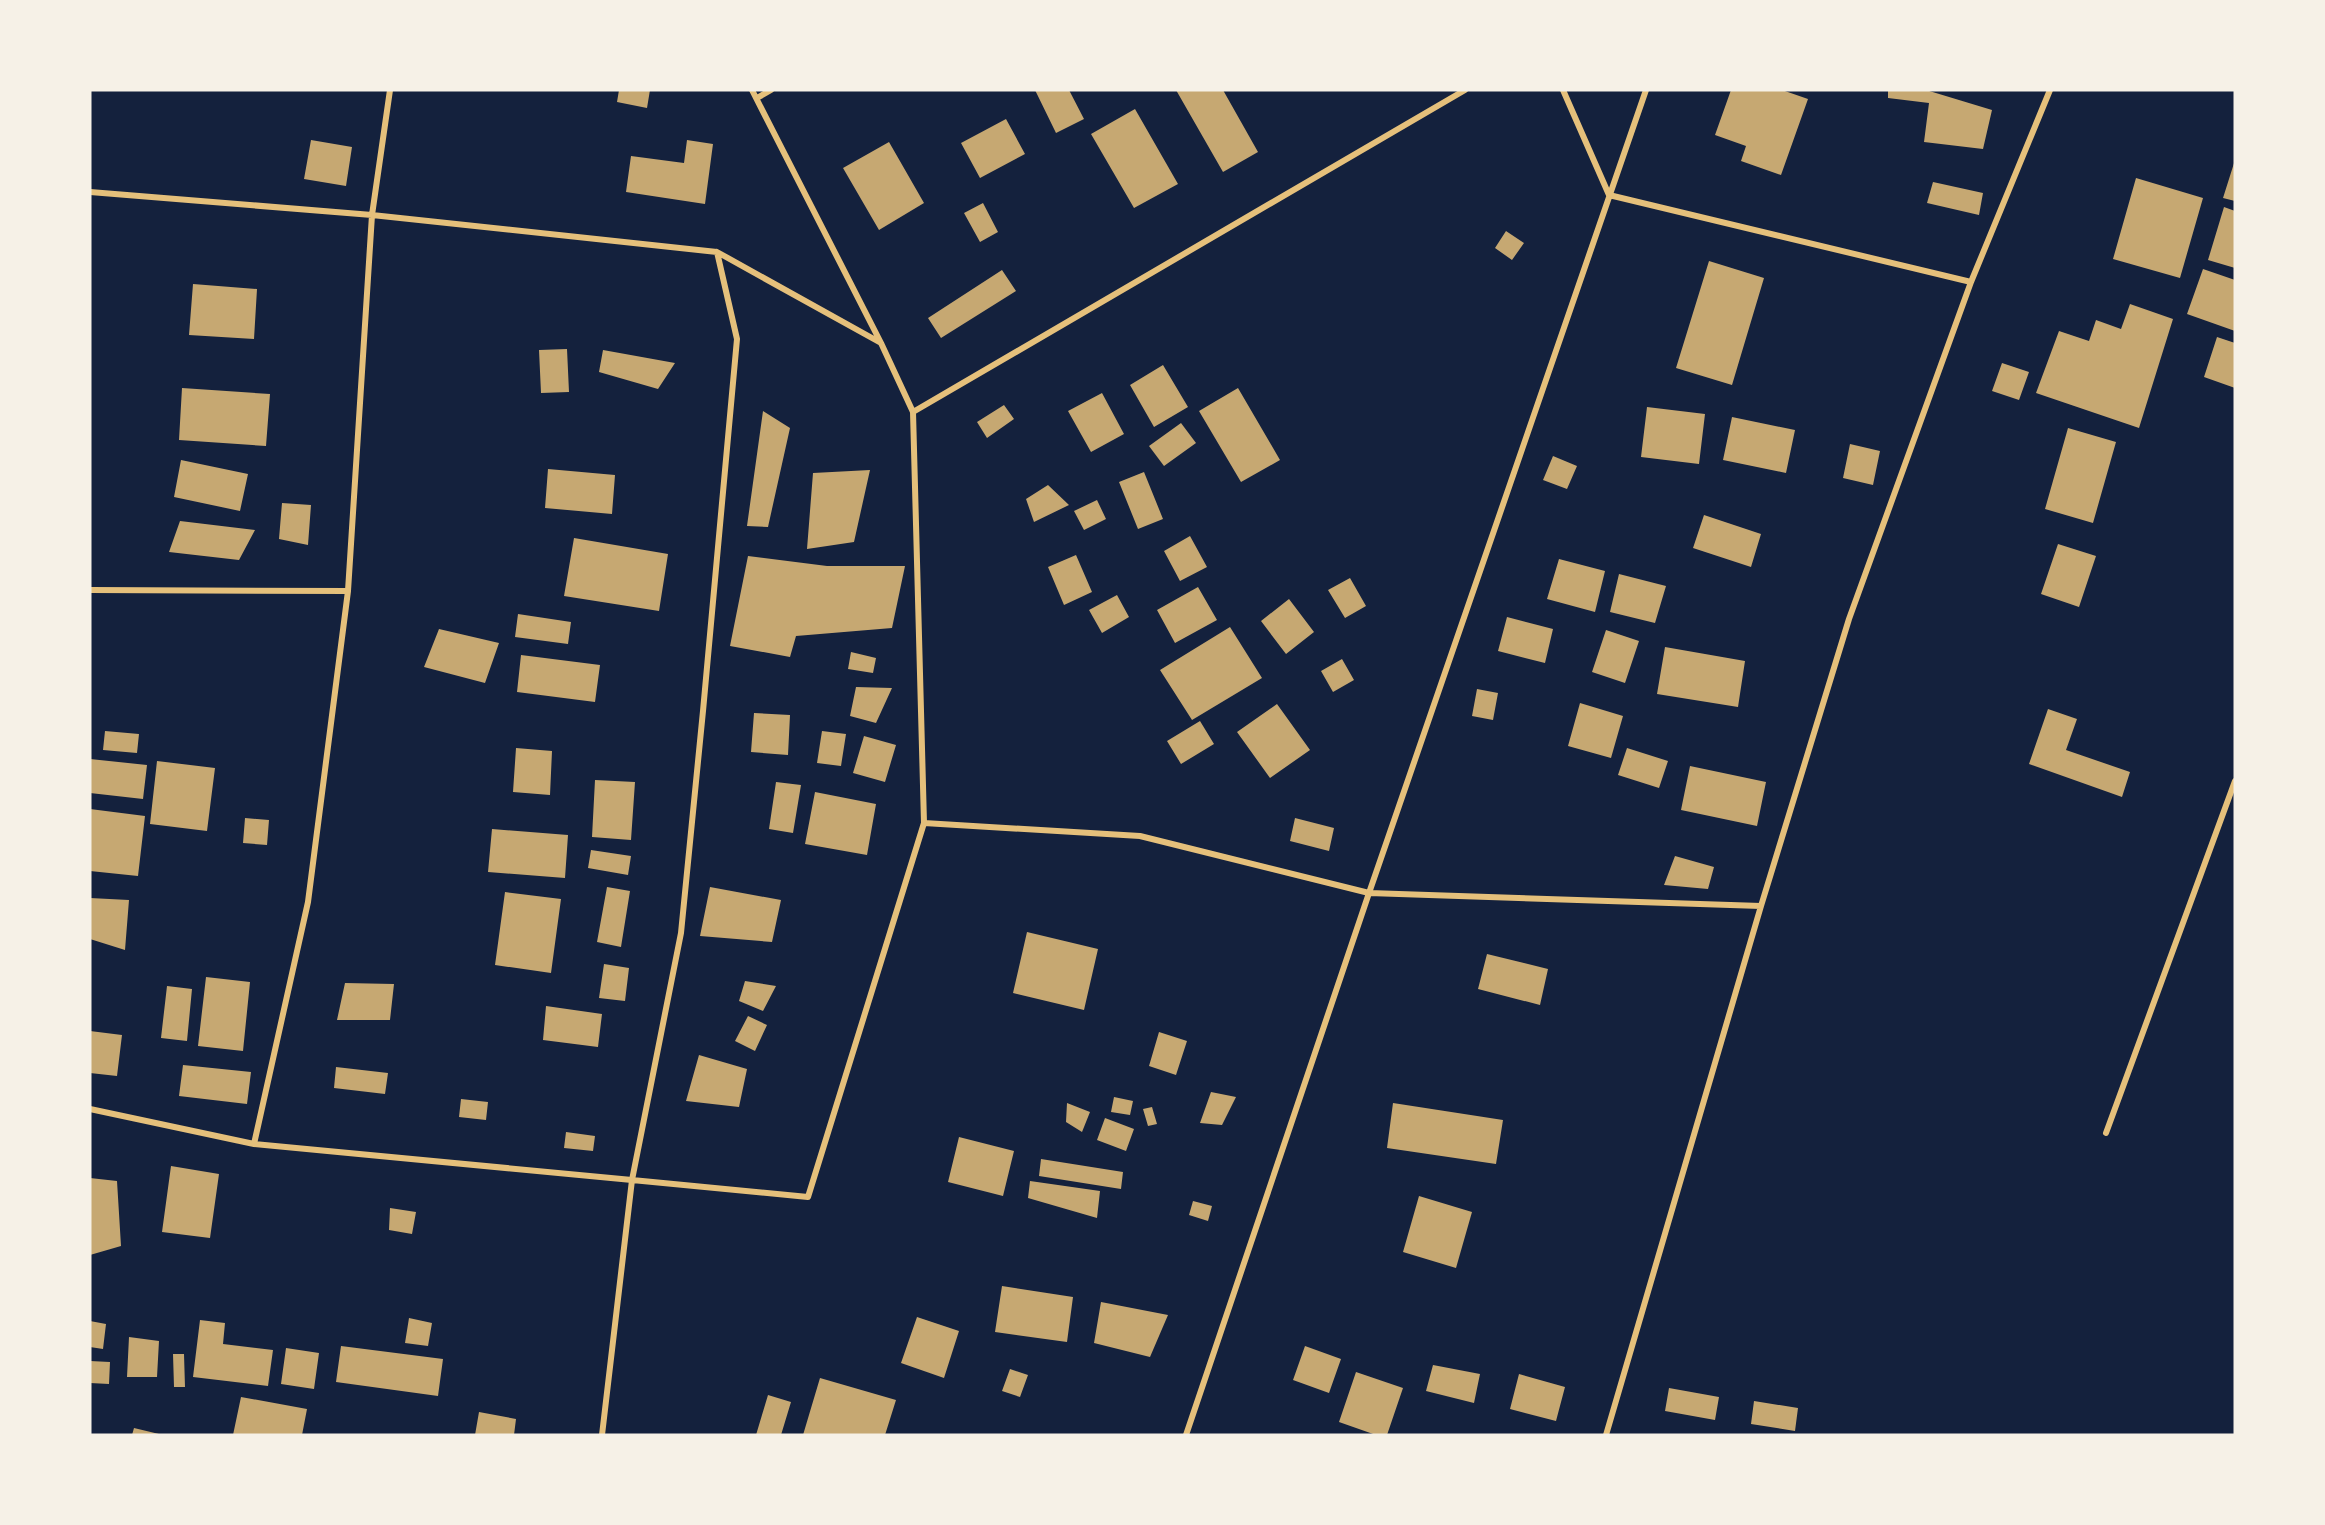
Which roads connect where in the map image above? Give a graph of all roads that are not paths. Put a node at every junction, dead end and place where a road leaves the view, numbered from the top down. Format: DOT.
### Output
graph roads {
  1 [pos="390,90"];
  2 [pos="752,90"];
  3 [pos="771,90"];
  4 [pos="1465,90"];
  5 [pos="1563,90"];
  6 [pos="1646,90"];
  7 [pos="2050,90"];
  8 [pos="757,98"];
  9 [pos="90,192"];
  10 [pos="1609,195"];
  11 [pos="372,215"];
  12 [pos="717,252"];
  13 [pos="1971,282"];
  14 [pos="881,343"];
  15 [pos="914,412"];
  16 [pos="90,590"];
  17 [pos="348,591"];
  18 [pos="2235,781"];
  19 [pos="924,823"];
  20 [pos="1369,893"];
  21 [pos="1761,906"];
  22 [pos="90,1109"];
  23 [pos="2106,1133"];
  24 [pos="254,1144"];
  25 [pos="632,1180"];
  26 [pos="602,1435"];
  27 [pos="1186,1435"];
  28 [pos="1606,1435"];
  1 -- 11 [label="street"];
  2 -- 8 [label="street"];
  3 -- 8 [label="street"];
  4 -- 15 [label="street"];
  5 -- 10 [label="street"];
  6 -- 10 [label="street"];
  7 -- 13 [label="street"];
  8 -- 14 [label="street"];
  9 -- 11 [label="street"];
  10 -- 13 [label="street"];
  10 -- 20 [label="street"];
  11 -- 12 [label="street"];
  11 -- 17 [label="street"];
  12 -- 14 [label="street"];
  12 -- 25 [label="street"];
  13 -- 21 [label="street"];
  14 -- 15 [label="street"];
  15 -- 19 [label="street"];
  16 -- 17 [label="street"];
  17 -- 24 [label="street"];
  18 -- 23 [label="street"];
  19 -- 20 [label="street"];
  19 -- 25 [label="street"];
  20 -- 21 [label="street"];
  20 -- 27 [label="street"];
  21 -- 28 [label="street"];
  22 -- 24 [label="street"];
  24 -- 25 [label="street"];
  25 -- 26 [label="street"];
}
